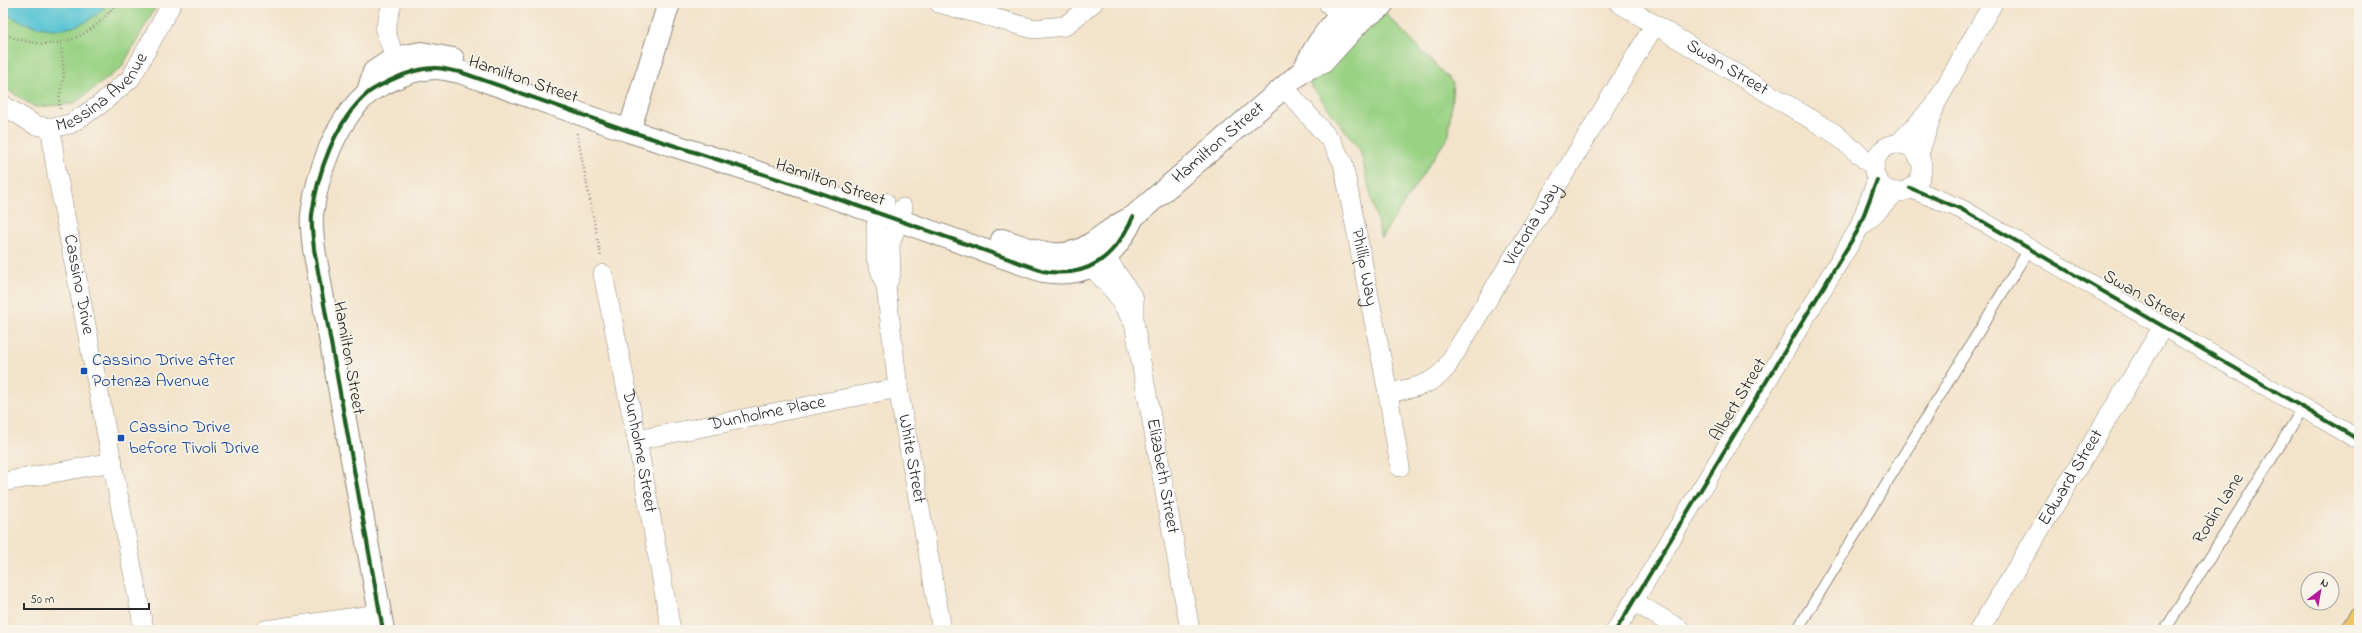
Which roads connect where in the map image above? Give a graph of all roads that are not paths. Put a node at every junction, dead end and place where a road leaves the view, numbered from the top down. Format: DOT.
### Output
graph roads {
  1 [pos="172,3"];
  2 [pos="392,3"];
  3 [pos="669,3"];
  4 [pos="939,3"];
  5 [pos="1093,3"];
  6 [pos="1383,3"];
  7 [pos="1619,3"];
  8 [pos="1993,3"];
  9 [pos="1348,11"];
  10 [pos="1654,26"];
  11 [pos="398,67"];
  12 [pos="1284,87"];
  13 [pos="1936,104"];
  14 [pos="3,105"];
  15 [pos="631,125"];
  16 [pos="56,127"];
  17 [pos="1834,133"];
  18 [pos="1892,146"];
  19 [pos="1920,164"];
  20 [pos="1876,174"];
  21 [pos="1903,190"];
  22 [pos="1961,209"];
  23 [pos="891,211"];
  24 [pos="1858,230"];
  25 [pos="2029,249"];
  26 [pos="1096,252"];
  27 [pos="603,274"];
  28 [pos="2164,326"];
  29 [pos="898,388"];
  30 [pos="1388,393"];
  31 [pos="2303,408"];
  32 [pos="637,440"];
  33 [pos="2359,440"];
  34 [pos="113,462"];
  35 [pos="1400,467"];
  36 [pos="3,482"];
  37 [pos="1633,601"];
  38 [pos="2359,619"];
  39 [pos="381,622"];
  40 [pos="144,630"];
  41 [pos="265,630"];
  42 [pos="671,630"];
  43 [pos="942,630"];
  44 [pos="1190,630"];
  45 [pos="1616,630"];
  46 [pos="1681,630"];
  47 [pos="1796,630"];
  48 [pos="1979,630"];
  49 [pos="2165,630"];
  50 [pos="2352,630"];
  1 -- 16 [label="street, Messina Avenue"];
  2 -- 11 [label="street"];
  3 -- 15 [label="street"];
  4 -- 5 [label="street"];
  6 -- 9 [label="street, Hamilton Street"];
  7 -- 10 [label="street, Swan Street"];
  8 -- 13 [label="street"];
  9 -- 12 [label="street, Hamilton Street"];
  10 -- 17 [label="street, Swan Street"];
  10 -- 30 [label="street, Victoria Way"];
  11 -- 15 [label="street, Hamilton Street"];
  11 -- 39 [label="street, Hamilton Street"];
  12 -- 26 [label="street, Hamilton Street"];
  12 -- 30 [label="street, Phillip Way"];
  13 -- 18 [label="street"];
  13 -- 19 [label="street"];
  14 -- 16 [label="street, Messina Avenue"];
  15 -- 23 [label="street, Hamilton Street"];
  16 -- 34 [label="street, Cassino Drive"];
  17 -- 18 [label="street, Swan Street"];
  17 -- 20 [label="street, Swan Street"];
  18 -- 19 [label="street"];
  18 -- 20 [label="street"];
  19 -- 21 [label="street"];
  19 -- 22 [label="street, Swan Street"];
  20 -- 21 [label="street"];
  20 -- 24 [label="street, Albert Street"];
  21 -- 22 [label="street, Swan Street"];
  21 -- 24 [label="street, Albert Street"];
  22 -- 25 [label="street, Swan Street"];
  23 -- 26 [label="street, Hamilton Street"];
  23 -- 29 [label="street, White Street"];
  24 -- 37 [label="street, Albert Street"];
  25 -- 28 [label="street, Swan Street"];
  25 -- 47 [label="lane"];
  26 -- 44 [label="street, Elizabeth Street"];
  27 -- 32 [label="street, Dunholme Street"];
  28 -- 31 [label="street, Swan Street"];
  28 -- 48 [label="street, Edward Street"];
  29 -- 32 [label="street, Dunholme Place"];
  29 -- 43 [label="street, White Street"];
  30 -- 35 [label="street, Phillip Way"];
  31 -- 33 [label="street, Swan Street"];
  31 -- 49 [label="lane, Rodin Lane"];
  32 -- 42 [label="street, Dunholme Street"];
  34 -- 36 [label="street"];
  34 -- 40 [label="street, Cassino Drive"];
  37 -- 45 [label="street, Albert Street"];
  37 -- 46 [label="street"];
  38 -- 50 [label="main road"];
  39 -- 41 [label="street"];
}
